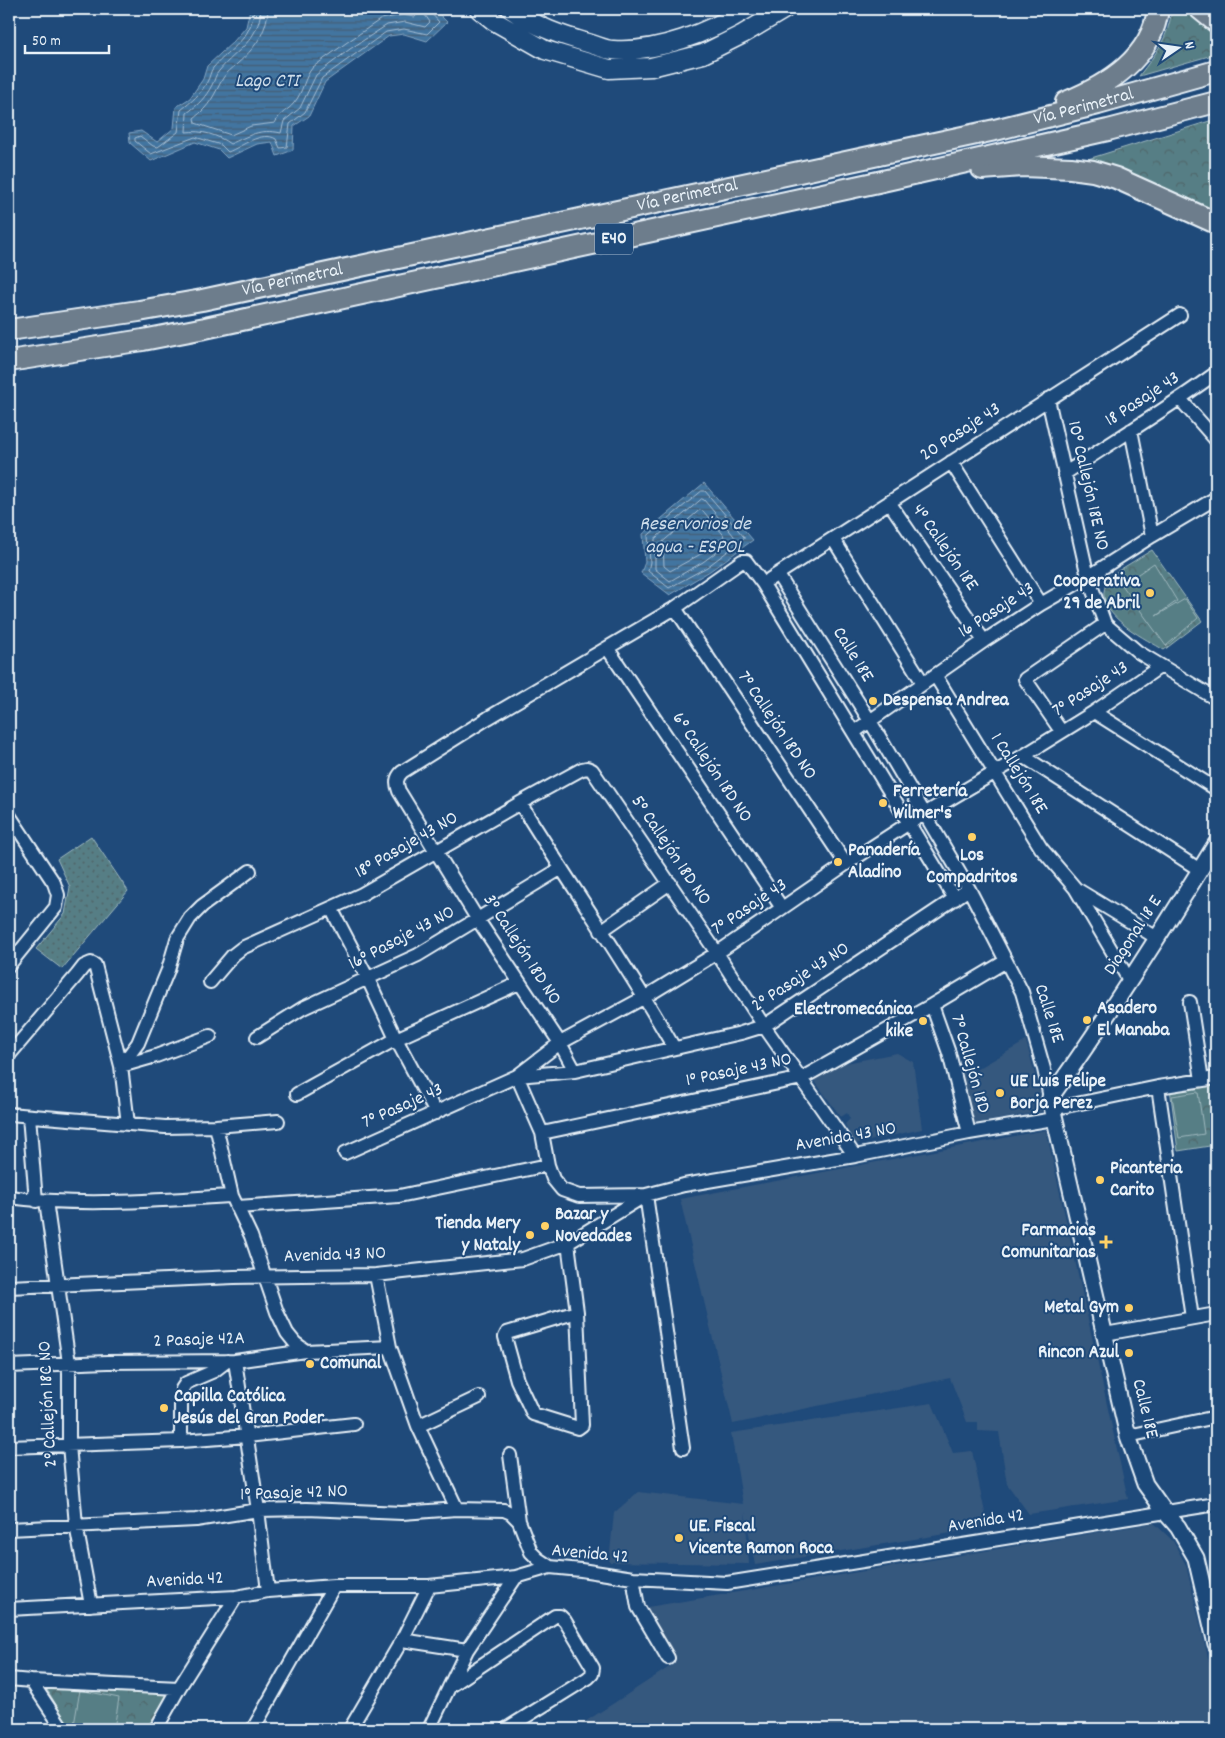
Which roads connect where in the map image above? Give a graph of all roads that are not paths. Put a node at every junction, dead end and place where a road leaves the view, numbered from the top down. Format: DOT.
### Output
graph roads {
  1 [pos="479,9"];
  2 [pos="511,9"];
  3 [pos="747,9"];
  4 [pos="784,9"];
  5 [pos="1158,9"];
  6 [pos="1200,9"];
  7 [pos="1216,22"];
  8 [pos="1216,71"];
  9 [pos="1216,102"];
  10 [pos="995,130"];
  11 [pos="878,182"];
  12 [pos="1216,223"];
  13 [pos="1180,315"];
  14 [pos="9,330"];
  15 [pos="9,360"];
  16 [pos="1216,373"];
  17 [pos="1048,399"];
  18 [pos="1180,400"];
  19 [pos="1131,430"];
  20 [pos="1216,440"];
  21 [pos="951,462"];
  22 [pos="1064,474"];
  23 [pos="1216,498"];
  24 [pos="889,502"];
  25 [pos="1152,536"];
  26 [pos="833,539"];
  27 [pos="778,575"];
  28 [pos="1088,577"];
  29 [pos="763,584"];
  30 [pos="1042,604"];
  31 [pos="675,608"];
  32 [pos="1105,624"];
  33 [pos="984,641"];
  34 [pos="608,649"];
  35 [pos="1161,666"];
  36 [pos="935,675"];
  37 [pos="924,683"];
  38 [pos="1216,699"];
  39 [pos="1094,712"];
  40 [pos="870,721"];
  41 [pos="854,732"];
  42 [pos="1061,732"];
  43 [pos="1023,756"];
  44 [pos="587,768"];
  45 [pos="994,772"];
  46 [pos="1216,789"];
  47 [pos="520,802"];
  48 [pos="926,813"];
  49 [pos="9,816"];
  50 [pos="909,823"];
  51 [pos="1216,844"];
  52 [pos="436,851"];
  53 [pos="846,864"];
  54 [pos="560,869"];
  55 [pos="1200,870"];
  56 [pos="250,871"];
  57 [pos="670,883"];
  58 [pos="1076,888"];
  59 [pos="969,889"];
  60 [pos="955,899"];
  61 [pos="332,908"];
  62 [pos="782,908"];
  63 [pos="478,920"];
  64 [pos="601,931"];
  65 [pos="1157,938"];
  66 [pos="717,953"];
  67 [pos="1006,961"];
  68 [pos="9,965"];
  69 [pos="368,979"];
  70 [pos="1129,980"];
  71 [pos="210,982"];
  72 [pos="519,983"];
  73 [pos="645,998"];
  74 [pos="1190,1002"];
  75 [pos="932,1005"];
  76 [pos="764,1026"];
  77 [pos="210,1036"];
  78 [pos="257,1037"];
  79 [pos="396,1039"];
  80 [pos="560,1043"];
  81 [pos="674,1048"];
  82 [pos="9,1054"];
  83 [pos="121,1066"];
  84 [pos="575,1071"];
  85 [pos="517,1076"];
  86 [pos="802,1078"];
  87 [pos="1216,1078"];
  88 [pos="1202,1080"];
  89 [pos="1158,1088"];
  90 [pos="297,1094"];
  91 [pos="1052,1109"];
  92 [pos="436,1113"];
  93 [pos="9,1114"];
  94 [pos="29,1116"];
  95 [pos="278,1121"];
  96 [pos="128,1124"];
  97 [pos="216,1126"];
  98 [pos="542,1133"];
  99 [pos="969,1133"];
  100 [pos="345,1153"];
  101 [pos="855,1156"];
  102 [pos="548,1165"];
  103 [pos="646,1195"];
  104 [pos="9,1197"];
  105 [pos="41,1201"];
  106 [pos="235,1201"];
  107 [pos="568,1243"];
  108 [pos="376,1275"];
  109 [pos="265,1278"];
  110 [pos="58,1284"];
  111 [pos="9,1287"];
  112 [pos="577,1312"];
  113 [pos="1216,1314"];
  114 [pos="1192,1318"];
  115 [pos="1105,1334"];
  116 [pos="390,1347"];
  117 [pos="306,1351"];
  118 [pos="231,1360"];
  119 [pos="69,1363"];
  120 [pos="9,1366"];
  121 [pos="479,1397"];
  122 [pos="1216,1417"];
  123 [pos="354,1424"];
  124 [pos="418,1426"];
  125 [pos="247,1436"];
  126 [pos="1128,1436"];
  127 [pos="181,1441"];
  128 [pos="69,1445"];
  129 [pos="9,1447"];
  130 [pos="683,1448"];
  131 [pos="510,1455"];
  132 [pos="1216,1504"];
  133 [pos="457,1509"];
  134 [pos="258,1510"];
  135 [pos="1165,1512"];
  136 [pos="519,1522"];
  137 [pos="76,1525"];
  138 [pos="9,1529"];
  139 [pos="550,1567"];
  140 [pos="516,1576"];
  141 [pos="633,1578"];
  142 [pos="334,1586"];
  143 [pos="429,1586"];
  144 [pos="268,1591"];
  145 [pos="236,1597"];
  146 [pos="91,1605"];
  147 [pos="9,1609"];
  148 [pos="402,1640"];
  149 [pos="1216,1644"];
  150 [pos="467,1650"];
  151 [pos="668,1658"];
  152 [pos="9,1680"];
  153 [pos="31,1681"];
  154 [pos="449,1687"];
  155 [pos="179,1688"];
  156 [pos="434,1726"];
  157 [pos="63,1729"];
  158 [pos="156,1729"];
  159 [pos="253,1729"];
  160 [pos="350,1729"];
  161 [pos="506,1729"];
  1 -- 4 [label="main road"];
  2 -- 3 [label="main road"];
  5 -- 10 [label="highway"];
  6 -- 7 [label="highway"];
  8 -- 10 [label="highway, Vía Perimetral / E40"];
  9 -- 11 [label="highway, Vía Perimetral / E40"];
  10 -- 14 [label="highway, Vía Perimetral / E40"];
  11 -- 12 [label="highway"];
  11 -- 15 [label="highway, Vía Perimetral / E40"];
  13 -- 17 [label="street, 20 Pasaje 43"];
  16 -- 18 [label="street, 18 Pasaje 43"];
  17 -- 21 [label="street, 20 Pasaje 43"];
  17 -- 22 [label="street, 10° Callejón 18E NO"];
  18 -- 19 [label="street, 18 Pasaje 43"];
  18 -- 20 [label="street"];
  19 -- 22 [label="street, 18 Pasaje 43"];
  19 -- 25 [label="street"];
  21 -- 24 [label="street, 20 Pasaje 43"];
  21 -- 30 [label="street"];
  22 -- 28 [label="street, 10° Callejón 18E NO"];
  23 -- 25 [label="street, 16 Pasaje 43"];
  24 -- 26 [label="street, 20 Pasaje 43"];
  24 -- 33 [label="street, 4° Callejón 18E"];
  25 -- 28 [label="street, 16 Pasaje 43"];
  26 -- 27 [label="street, 20 Pasaje 43"];
  26 -- 37 [label="street"];
  27 -- 29 [label="street, 20 Pasaje 43"];
  27 -- 40 [label="street, Calle 18E"];
  28 -- 30 [label="street, 16 Pasaje 43"];
  28 -- 32 [label="street, 10° Callejón 18E NO"];
  29 -- 31 [label="street"];
  29 -- 41 [label="street, Calle 18E"];
  30 -- 33 [label="street, 16 Pasaje 43"];
  31 -- 34 [label="street"];
  31 -- 53 [label="street, 7° Callejón 18D NO"];
  32 -- 35 [label="street, 10° Callejón 18E NO"];
  32 -- 42 [label="street"];
  33 -- 36 [label="street, 16 Pasaje 43"];
  34 -- 52 [label="street, 3° Callejón 18D NO"];
  34 -- 62 [label="street, 6° Callejón 18D NO"];
  35 -- 38 [label="street, 10° Callejón 18E NO"];
  35 -- 39 [label="street, 7° Pasaje 43"];
  36 -- 37 [label="street, 16 Pasaje 43"];
  36 -- 45 [label="street, 1 Callejón 18E"];
  37 -- 40 [label="street, 16 Pasaje 43"];
  39 -- 42 [label="street, 7° Pasaje 43"];
  39 -- 46 [label="street"];
  40 -- 41 [label="street, 16 Pasaje 43"];
  40 -- 48 [label="street, Calle 18E"];
  41 -- 50 [label="street, Calle 18E"];
  42 -- 43 [label="street, 7° Pasaje 43"];
  43 -- 45 [label="street, 7° Pasaje 43"];
  43 -- 55 [label="street"];
  44 -- 47 [label="street, 18° Pasaje 43 NO"];
  44 -- 57 [label="street, 5° Callejón 18D NO"];
  45 -- 48 [label="street, 7° Pasaje 43"];
  45 -- 58 [label="street, 1 Callejón 18E"];
  47 -- 52 [label="street, 18° Pasaje 43 NO"];
  47 -- 54 [label="street"];
  48 -- 50 [label="street, 7° Pasaje 43"];
  48 -- 59 [label="street, Calle 18E"];
  49 -- 68 [label="street"];
  50 -- 53 [label="street, 7° Pasaje 43"];
  50 -- 60 [label="street, Calle 18E"];
  51 -- 55 [label="street, Diagonal 18 E"];
  52 -- 61 [label="street, 18° Pasaje 43 NO"];
  52 -- 63 [label="street, 3° Callejón 18D NO"];
  53 -- 62 [label="street, 7° Pasaje 43"];
  54 -- 63 [label="street, 16° Pasaje 43 NO"];
  54 -- 64 [label="street"];
  55 -- 65 [label="street, Diagonal 18 E"];
  56 -- 83 [label="street"];
  57 -- 64 [label="street"];
  57 -- 66 [label="street, 5° Callejón 18D NO"];
  58 -- 65 [label="street, 1 Callejón 18E"];
  58 -- 70 [label="street, 1 Callejón 18E"];
  59 -- 60 [label="street, 2° Pasaje 43 NO"];
  59 -- 67 [label="street, Calle 18E"];
  60 -- 76 [label="street, 2° Pasaje 43 NO"];
  61 -- 69 [label="street"];
  61 -- 71 [label="street, 18° Pasaje 43 NO"];
  62 -- 66 [label="street, 7° Pasaje 43"];
  63 -- 69 [label="street, 16° Pasaje 43 NO"];
  63 -- 72 [label="street, 3° Callejón 18D NO"];
  64 -- 73 [label="street"];
  65 -- 70 [label="street, Diagonal 18 E"];
  66 -- 73 [label="street, 7° Pasaje 43"];
  66 -- 76 [label="street, 5° Callejón 18D NO"];
  67 -- 75 [label="street, 1° Pasaje 43 NO"];
  67 -- 91 [label="street, Calle 18E"];
  69 -- 78 [label="street, 16° Pasaje 43 NO"];
  69 -- 79 [label="street"];
  70 -- 91 [label="street, Diagonal 18 E"];
  72 -- 79 [label="street"];
  72 -- 80 [label="street, 3° Callejón 18D NO"];
  73 -- 80 [label="street, 7° Pasaje 43"];
  73 -- 81 [label="street"];
  74 -- 88 [label="street"];
  75 -- 86 [label="street, 1° Pasaje 43 NO"];
  75 -- 99 [label="street, 7° Callejón 18D"];
  76 -- 81 [label="street, 2° Pasaje 43 NO"];
  76 -- 86 [label="street, 5° Callejón 18D NO"];
  77 -- 83 [label="street"];
  79 -- 90 [label="street"];
  79 -- 92 [label="street"];
  80 -- 84 [label="street, 3° Callejón 18D NO"];
  80 -- 85 [label="street, 7° Pasaje 43"];
  81 -- 84 [label="street, 2° Pasaje 43 NO"];
  82 -- 83 [label="street"];
  83 -- 96 [label="street"];
  84 -- 85 [label="street, 2° Pasaje 43 NO"];
  85 -- 92 [label="street, 7° Pasaje 43"];
  85 -- 98 [label="street, Avenida 43 NO"];
  86 -- 98 [label="street, 1° Pasaje 43 NO"];
  86 -- 101 [label="street, 5° Callejón 18D NO"];
  87 -- 88 [label="street, Avenida 43 NO"];
  88 -- 89 [label="street, Avenida 43 NO"];
  89 -- 91 [label="street, Avenida 43 NO"];
  89 -- 114 [label="street"];
  91 -- 99 [label="street, Avenida 43 NO"];
  91 -- 115 [label="street, Calle 18E"];
  92 -- 100 [label="street, 7° Pasaje 43"];
  93 -- 94 [label="street"];
  94 -- 96 [label="street"];
  94 -- 105 [label="street, 2° Callejón 18C NO"];
  95 -- 97 [label="street"];
  96 -- 97 [label="street"];
  97 -- 106 [label="street"];
  98 -- 102 [label="street, Avenida 43 NO"];
  99 -- 101 [label="street, Avenida 43 NO"];
  101 -- 103 [label="street, Avenida 43 NO"];
  102 -- 103 [label="street, Avenida 43 NO"];
  102 -- 106 [label="street"];
  103 -- 107 [label="street, Avenida 43 NO"];
  103 -- 130 [label="street"];
  104 -- 105 [label="street"];
  105 -- 106 [label="street"];
  105 -- 110 [label="street, 2° Callejón 18C NO"];
  106 -- 109 [label="street"];
  107 -- 108 [label="street, Avenida 43 NO"];
  107 -- 112 [label="street"];
  108 -- 109 [label="street, Avenida 43 NO"];
  108 -- 116 [label="street"];
  109 -- 110 [label="street, Avenida 43 NO"];
  109 -- 117 [label="street"];
  110 -- 111 [label="street, Avenida 43 NO"];
  110 -- 119 [label="street, 2° Callejón 18C NO"];
  112 -- 112 [label="street"];
  113 -- 114 [label="street"];
  114 -- 115 [label="street"];
  115 -- 126 [label="street, Calle 18E"];
  116 -- 117 [label="street, 2 Pasaje 42A"];
  116 -- 124 [label="street"];
  117 -- 118 [label="street, 2 Pasaje 42A"];
  118 -- 119 [label="street, 2 Pasaje 42A"];
  118 -- 125 [label="street"];
  118 -- 127 [label="street"];
  119 -- 120 [label="street, 2 Pasaje 42A"];
  119 -- 128 [label="street, 2° Callejón 18C NO"];
  121 -- 124 [label="street"];
  122 -- 126 [label="street"];
  123 -- 125 [label="street"];
  124 -- 133 [label="street"];
  125 -- 127 [label="street"];
  125 -- 134 [label="street"];
  126 -- 135 [label="street, Calle 18E"];
  127 -- 128 [label="street"];
  128 -- 129 [label="street"];
  128 -- 137 [label="street, 2° Callejón 18C NO"];
  131 -- 136 [label="street"];
  132 -- 135 [label="street, Avenida 42"];
  133 -- 134 [label="street, 1° Pasaje 42 NO"];
  133 -- 136 [label="street, 1° Pasaje 42 NO"];
  134 -- 137 [label="street, 1° Pasaje 42 NO"];
  134 -- 144 [label="street"];
  135 -- 141 [label="street, Avenida 42"];
  135 -- 149 [label="street, Calle 18E"];
  136 -- 139 [label="street"];
  137 -- 138 [label="street, 1° Pasaje 42 NO"];
  137 -- 146 [label="street, 2° Callejón 18C NO"];
  139 -- 140 [label="street, Avenida 42"];
  139 -- 141 [label="street, Avenida 42"];
  140 -- 143 [label="street, Avenida 42"];
  140 -- 150 [label="street"];
  141 -- 151 [label="street"];
  142 -- 143 [label="street, Avenida 42"];
  142 -- 144 [label="street, Avenida 42"];
  142 -- 159 [label="street"];
  143 -- 148 [label="street"];
  144 -- 145 [label="street, Avenida 42"];
  145 -- 146 [label="street, Avenida 42"];
  145 -- 155 [label="street"];
  146 -- 147 [label="street, Avenida 42"];
  148 -- 150 [label="street"];
  148 -- 160 [label="street"];
  150 -- 154 [label="street"];
  152 -- 153 [label="street"];
  153 -- 155 [label="street"];
  153 -- 157 [label="street"];
  154 -- 156 [label="street"];
  154 -- 161 [label="street"];
  155 -- 158 [label="street"];
}
